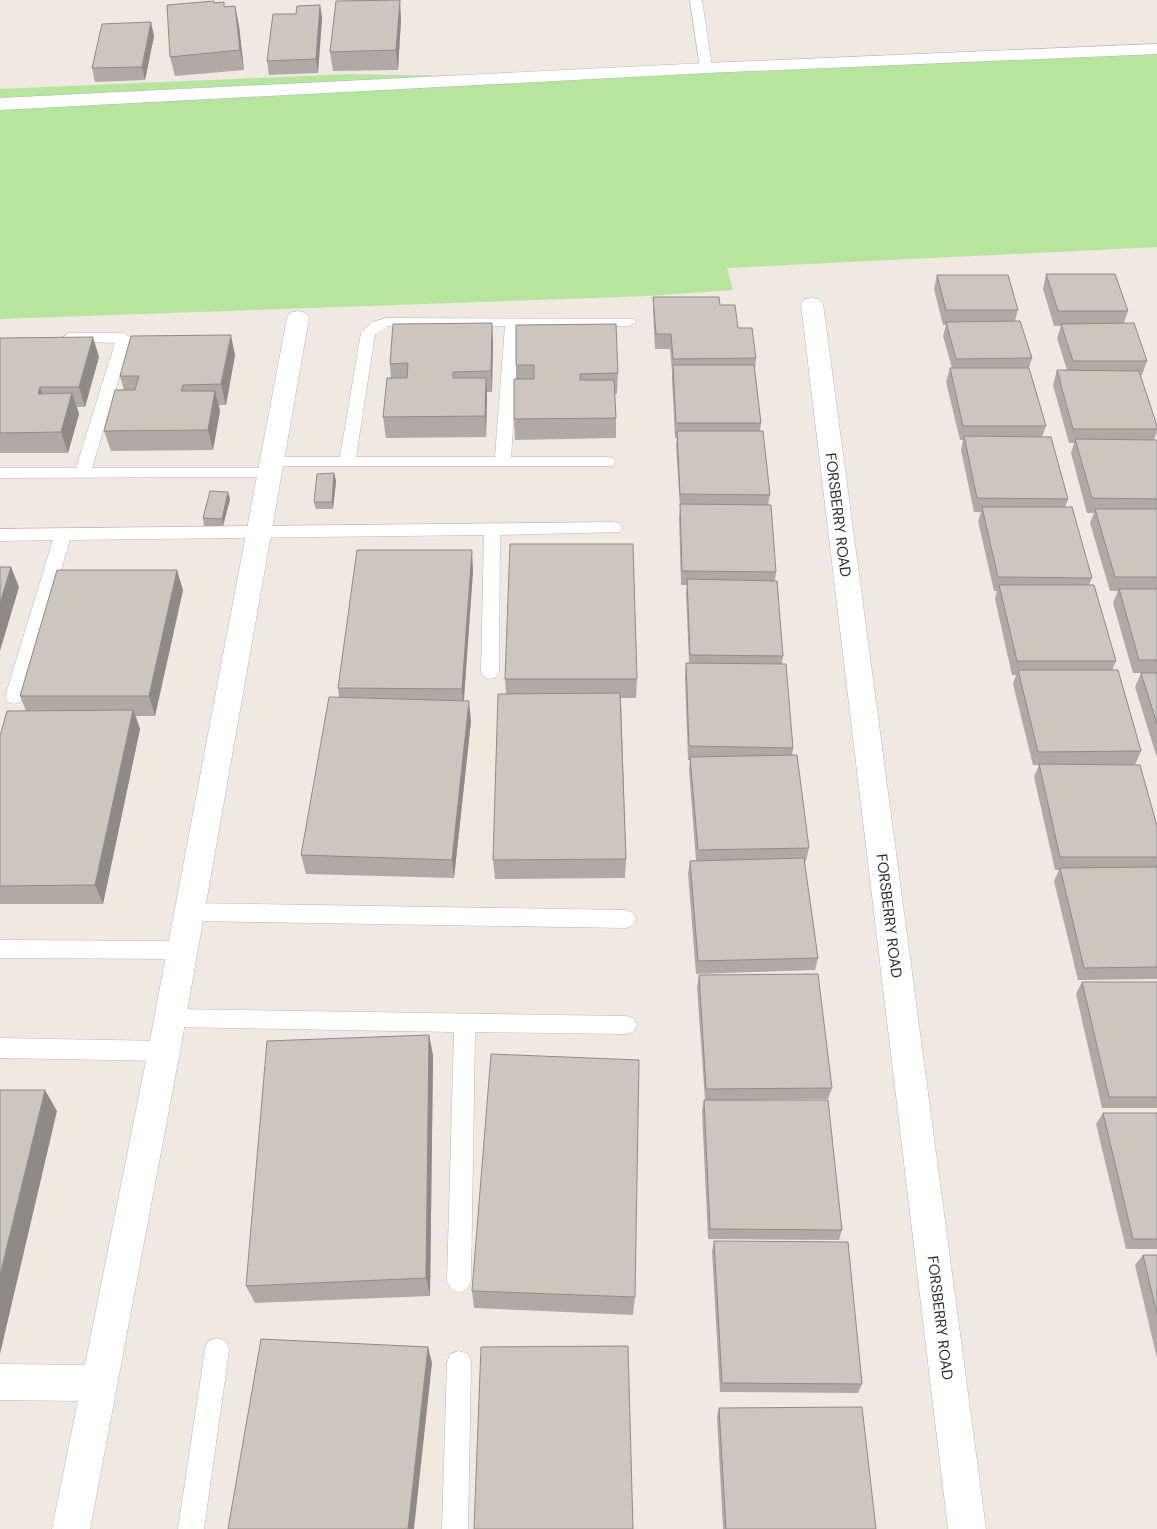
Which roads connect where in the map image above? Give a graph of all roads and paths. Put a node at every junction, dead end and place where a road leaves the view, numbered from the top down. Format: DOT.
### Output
graph roads {
  1 [pos="696,0"];
  2 [pos="1157,49"];
  3 [pos="706,68"];
  4 [pos="0,104"];
  5 [pos="812,304"];
  6 [pos="298,318"];
  7 [pos="513,322"];
  8 [pos="629,322"];
  9 [pos="54,338"];
  10 [pos="347,462"];
  11 [pos="503,462"];
  12 [pos="607,462"];
  13 [pos="271,468"];
  14 [pos="0,474"];
  15 [pos="82,474"];
  16 [pos="614,528"];
  17 [pos="492,530"];
  18 [pos="258,534"];
  19 [pos="0,535"];
  20 [pos="63,535"];
  21 [pos="490,672"];
  22 [pos="14,697"];
  23 [pos="189,912"];
  24 [pos="626,919"];
  25 [pos="0,948"];
  26 [pos="182,950"];
  27 [pos="170,1018"];
  28 [pos="465,1022"];
  29 [pos="626,1025"];
  30 [pos="0,1048"];
  31 [pos="164,1051"];
  32 [pos="459,1281"];
  33 [pos="217,1350"];
  34 [pos="459,1362"];
  35 [pos="0,1382"];
  36 [pos="98,1383"];
  37 [pos="71,1529"];
  38 [pos="191,1529"];
  39 [pos="455,1529"];
  40 [pos="967,1529"];
  1 -- 3 [label="lane"];
  2 -- 3 [label="street"];
  3 -- 4 [label="street"];
  5 -- 40 [label="street, FORSBERRY ROAD"];
  6 -- 13 [label="street"];
  7 -- 8 [label="lane"];
  7 -- 10 [label="lane"];
  7 -- 11 [label="lane"];
  9 -- 15 [label="lane"];
  10 -- 11 [label="lane"];
  10 -- 13 [label="lane"];
  11 -- 12 [label="lane"];
  13 -- 15 [label="lane"];
  13 -- 18 [label="street"];
  14 -- 15 [label="lane"];
  16 -- 17 [label="lane"];
  17 -- 18 [label="lane"];
  17 -- 21 [label="lane"];
  18 -- 20 [label="lane"];
  18 -- 23 [label="street"];
  19 -- 20 [label="lane"];
  20 -- 22 [label="lane"];
  23 -- 24 [label="lane"];
  23 -- 26 [label="street"];
  25 -- 26 [label="lane"];
  26 -- 27 [label="street"];
  27 -- 28 [label="lane"];
  27 -- 31 [label="street"];
  28 -- 29 [label="lane"];
  28 -- 32 [label="lane"];
  30 -- 31 [label="lane"];
  31 -- 36 [label="street"];
  33 -- 38 [label="lane"];
  34 -- 39 [label="lane"];
  35 -- 36 [label="street"];
  36 -- 37 [label="street"];
}
